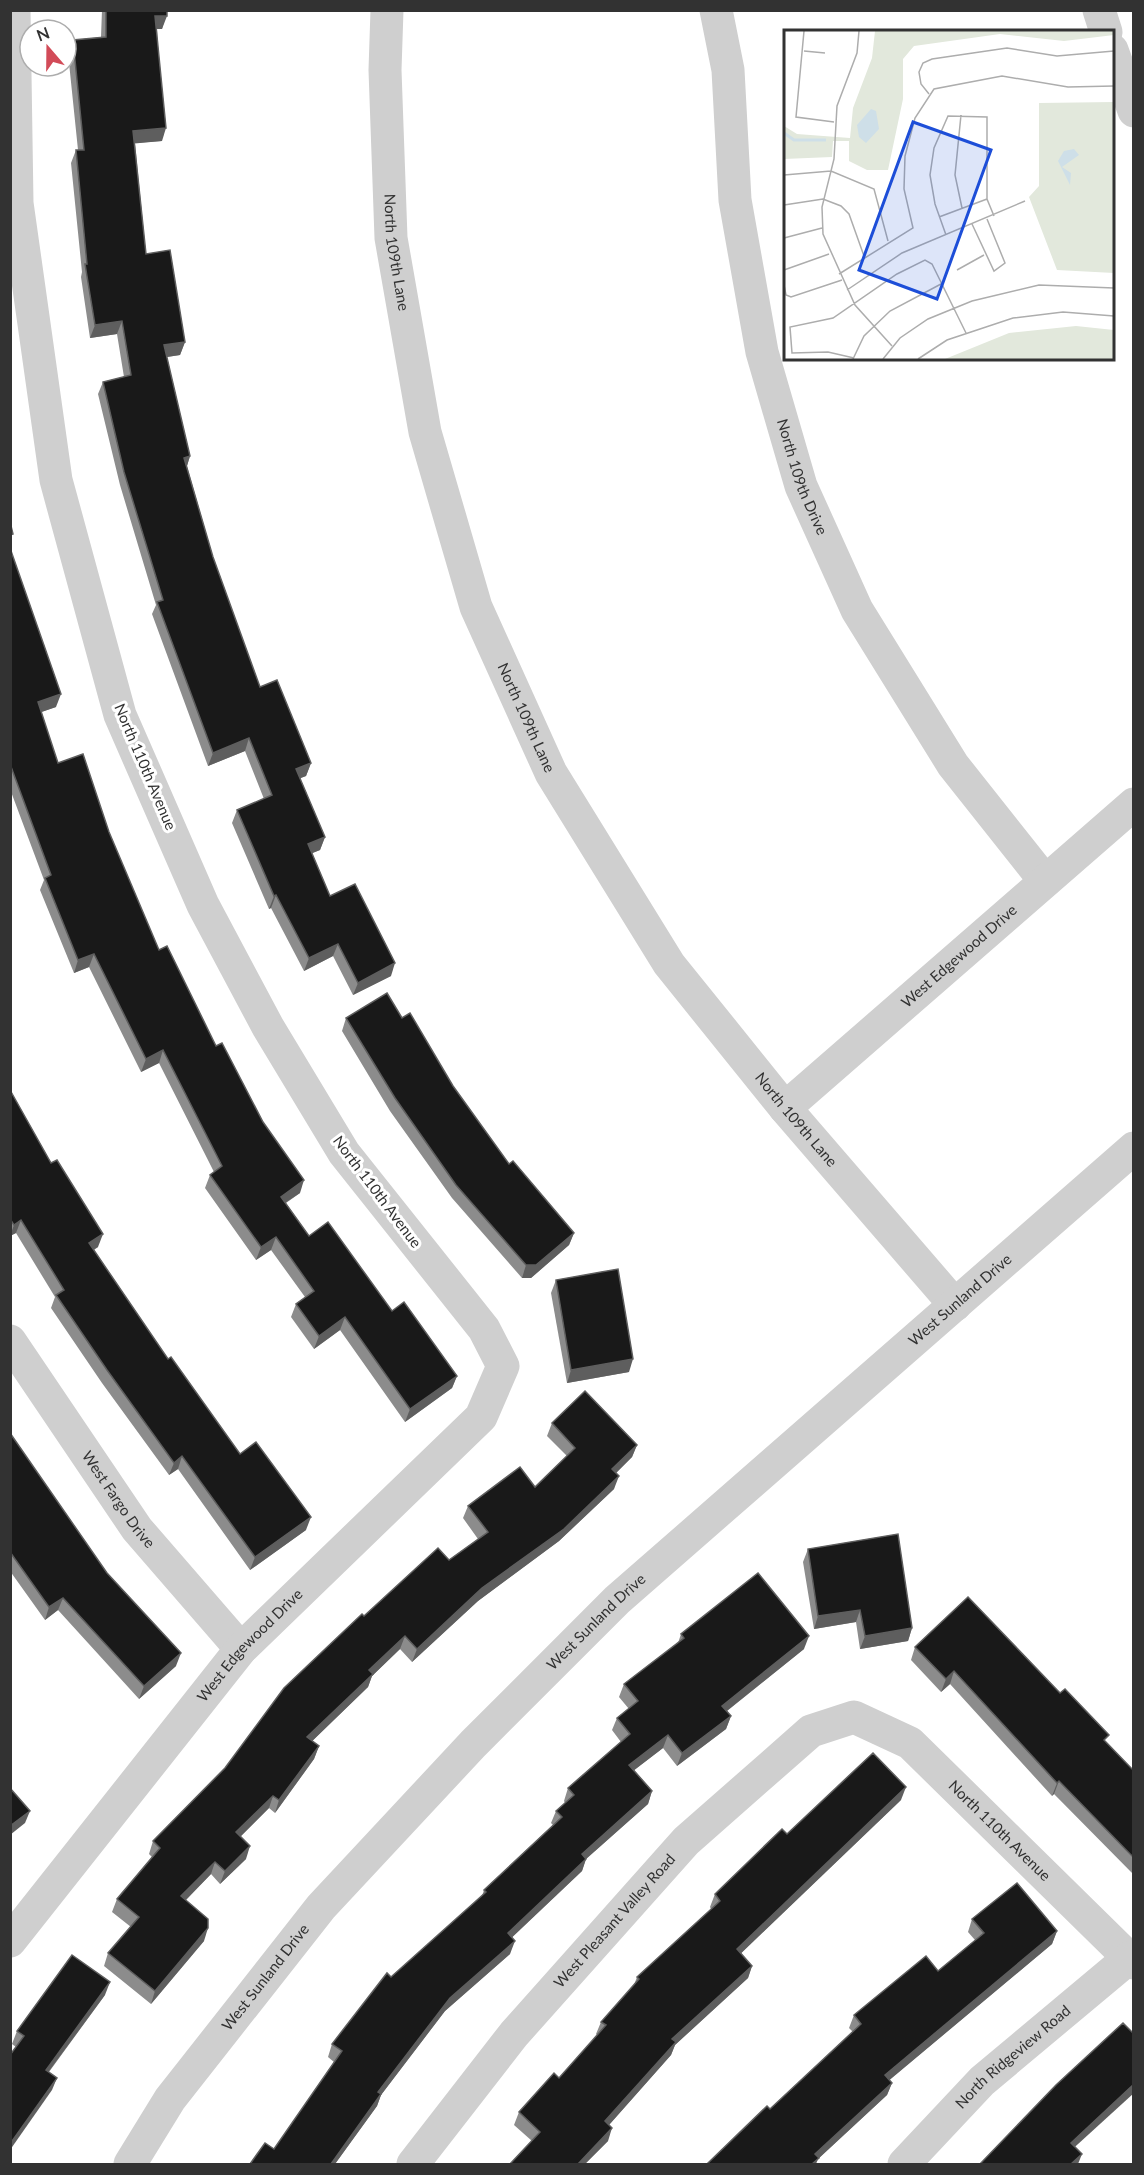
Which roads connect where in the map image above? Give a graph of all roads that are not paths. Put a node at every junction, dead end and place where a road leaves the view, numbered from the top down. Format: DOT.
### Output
graph roads {
  1 [pos="14,10"];
  2 [pos="387,10"];
  3 [pos="716,10"];
  4 [pos="1099,10"];
  5 [pos="1105,30"];
  6 [pos="1114,53"];
  7 [pos="1134,111"];
  8 [pos="1134,804"];
  9 [pos="1045,881"];
  10 [pos="785,1108"];
  11 [pos="1134,1148"];
  12 [pos="955,1305"];
  13 [pos="10,1341"];
  14 [pos="502,1366"];
  15 [pos="241,1649"];
  16 [pos="854,1718"];
  17 [pos="10,1941"];
  18 [pos="1131,1960"];
  19 [pos="130,2164"];
  20 [pos="413,2164"];
  21 [pos="904,2164"];
  1 -- 14 [label="street, North 110th Avenue"];
  2 -- 10 [label="street, North 109th Lane"];
  3 -- 9 [label="street, North 109th Drive"];
  4 -- 5 [label="street"];
  6 -- 7 [label="street"];
  8 -- 9 [label="street, West Edgewood Drive"];
  9 -- 10 [label="street, West Edgewood Drive"];
  10 -- 12 [label="street, North 109th Lane"];
  11 -- 12 [label="street, West Sunland Drive"];
  12 -- 19 [label="street, West Sunland Drive"];
  13 -- 15 [label="street, West Fargo Drive"];
  14 -- 15 [label="street, West Edgewood Drive"];
  15 -- 17 [label="street, West Edgewood Drive"];
  16 -- 18 [label="street, North 110th Avenue"];
  16 -- 20 [label="street, West Pleasant Valley Road"];
  18 -- 21 [label="street, North Ridgeview Road"];
}
